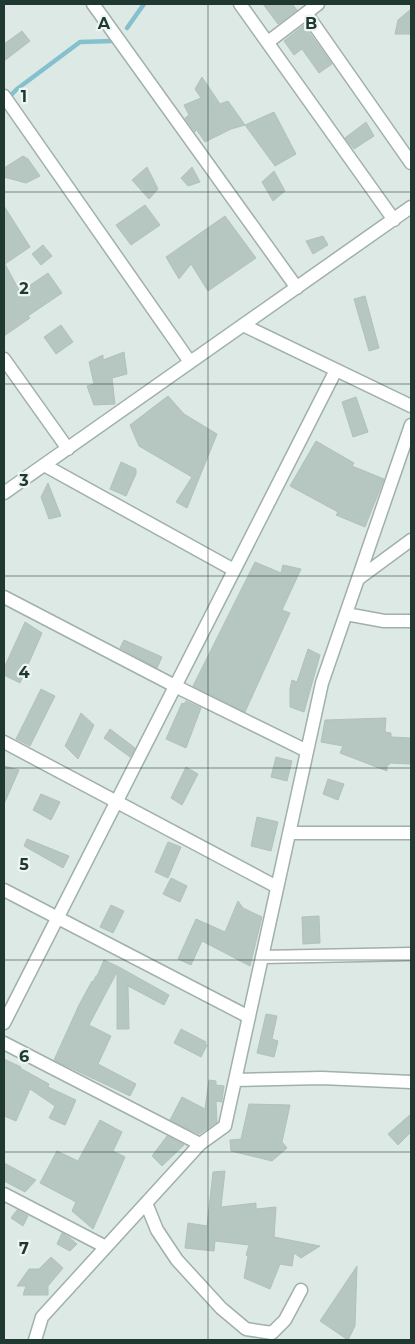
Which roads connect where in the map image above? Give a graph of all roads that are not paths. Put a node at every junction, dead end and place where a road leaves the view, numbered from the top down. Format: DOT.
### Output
graph roads {
  1 [pos="93,4"];
  2 [pos="240,4"];
  3 [pos="318,4"];
  4 [pos="306,13"];
  5 [pos="268,42"];
  6 [pos="4,96"];
  7 [pos="411,163"];
  8 [pos="411,207"];
  9 [pos="394,220"];
  10 [pos="297,288"];
  11 [pos="243,325"];
  12 [pos="4,360"];
  13 [pos="190,362"];
  14 [pos="336,370"];
  15 [pos="411,406"];
  16 [pos="411,425"];
  17 [pos="68,448"];
  18 [pos="44,465"];
  19 [pos="4,494"];
  20 [pos="411,540"];
  21 [pos="234,570"];
  22 [pos="358,579"];
  23 [pos="4,597"];
  24 [pos="346,614"];
  25 [pos="411,621"];
  26 [pos="175,686"];
  27 [pos="4,742"];
  28 [pos="307,751"];
  29 [pos="116,802"];
  30 [pos="289,833"];
  31 [pos="411,833"];
  32 [pos="277,888"];
  33 [pos="4,890"];
  34 [pos="57,918"];
  35 [pos="411,954"];
  36 [pos="262,957"];
  37 [pos="249,1017"];
  38 [pos="4,1023"];
  39 [pos="4,1043"];
  40 [pos="235,1080"];
  41 [pos="411,1082"];
  42 [pos="200,1144"];
  43 [pos="4,1194"];
  44 [pos="146,1203"];
  45 [pos="106,1247"];
  46 [pos="301,1290"];
  47 [pos="35,1340"];
  1 -- 10 [label="street"];
  2 -- 5 [label="street"];
  3 -- 4 [label="street"];
  4 -- 5 [label="street"];
  4 -- 7 [label="street"];
  5 -- 9 [label="street"];
  6 -- 13 [label="street"];
  8 -- 9 [label="street"];
  9 -- 10 [label="street"];
  10 -- 11 [label="street"];
  11 -- 13 [label="street"];
  11 -- 14 [label="street"];
  12 -- 17 [label="street"];
  13 -- 17 [label="street"];
  14 -- 15 [label="street"];
  14 -- 21 [label="street"];
  16 -- 22 [label="street"];
  17 -- 18 [label="street"];
  18 -- 19 [label="street"];
  18 -- 21 [label="street"];
  20 -- 22 [label="street"];
  21 -- 26 [label="street"];
  22 -- 24 [label="street"];
  23 -- 26 [label="street"];
  24 -- 25 [label="street"];
  24 -- 28 [label="street"];
  26 -- 28 [label="street"];
  26 -- 29 [label="street"];
  27 -- 29 [label="street"];
  28 -- 30 [label="street"];
  29 -- 32 [label="street"];
  29 -- 34 [label="street"];
  30 -- 31 [label="street"];
  30 -- 32 [label="street"];
  32 -- 36 [label="street"];
  33 -- 34 [label="street"];
  34 -- 37 [label="street"];
  34 -- 38 [label="street"];
  35 -- 36 [label="street"];
  36 -- 37 [label="street"];
  37 -- 40 [label="street"];
  39 -- 42 [label="street"];
  40 -- 41 [label="street"];
  40 -- 42 [label="street"];
  42 -- 44 [label="street"];
  43 -- 45 [label="street"];
  44 -- 45 [label="street"];
  44 -- 46 [label="street"];
  45 -- 47 [label="street"];
}
